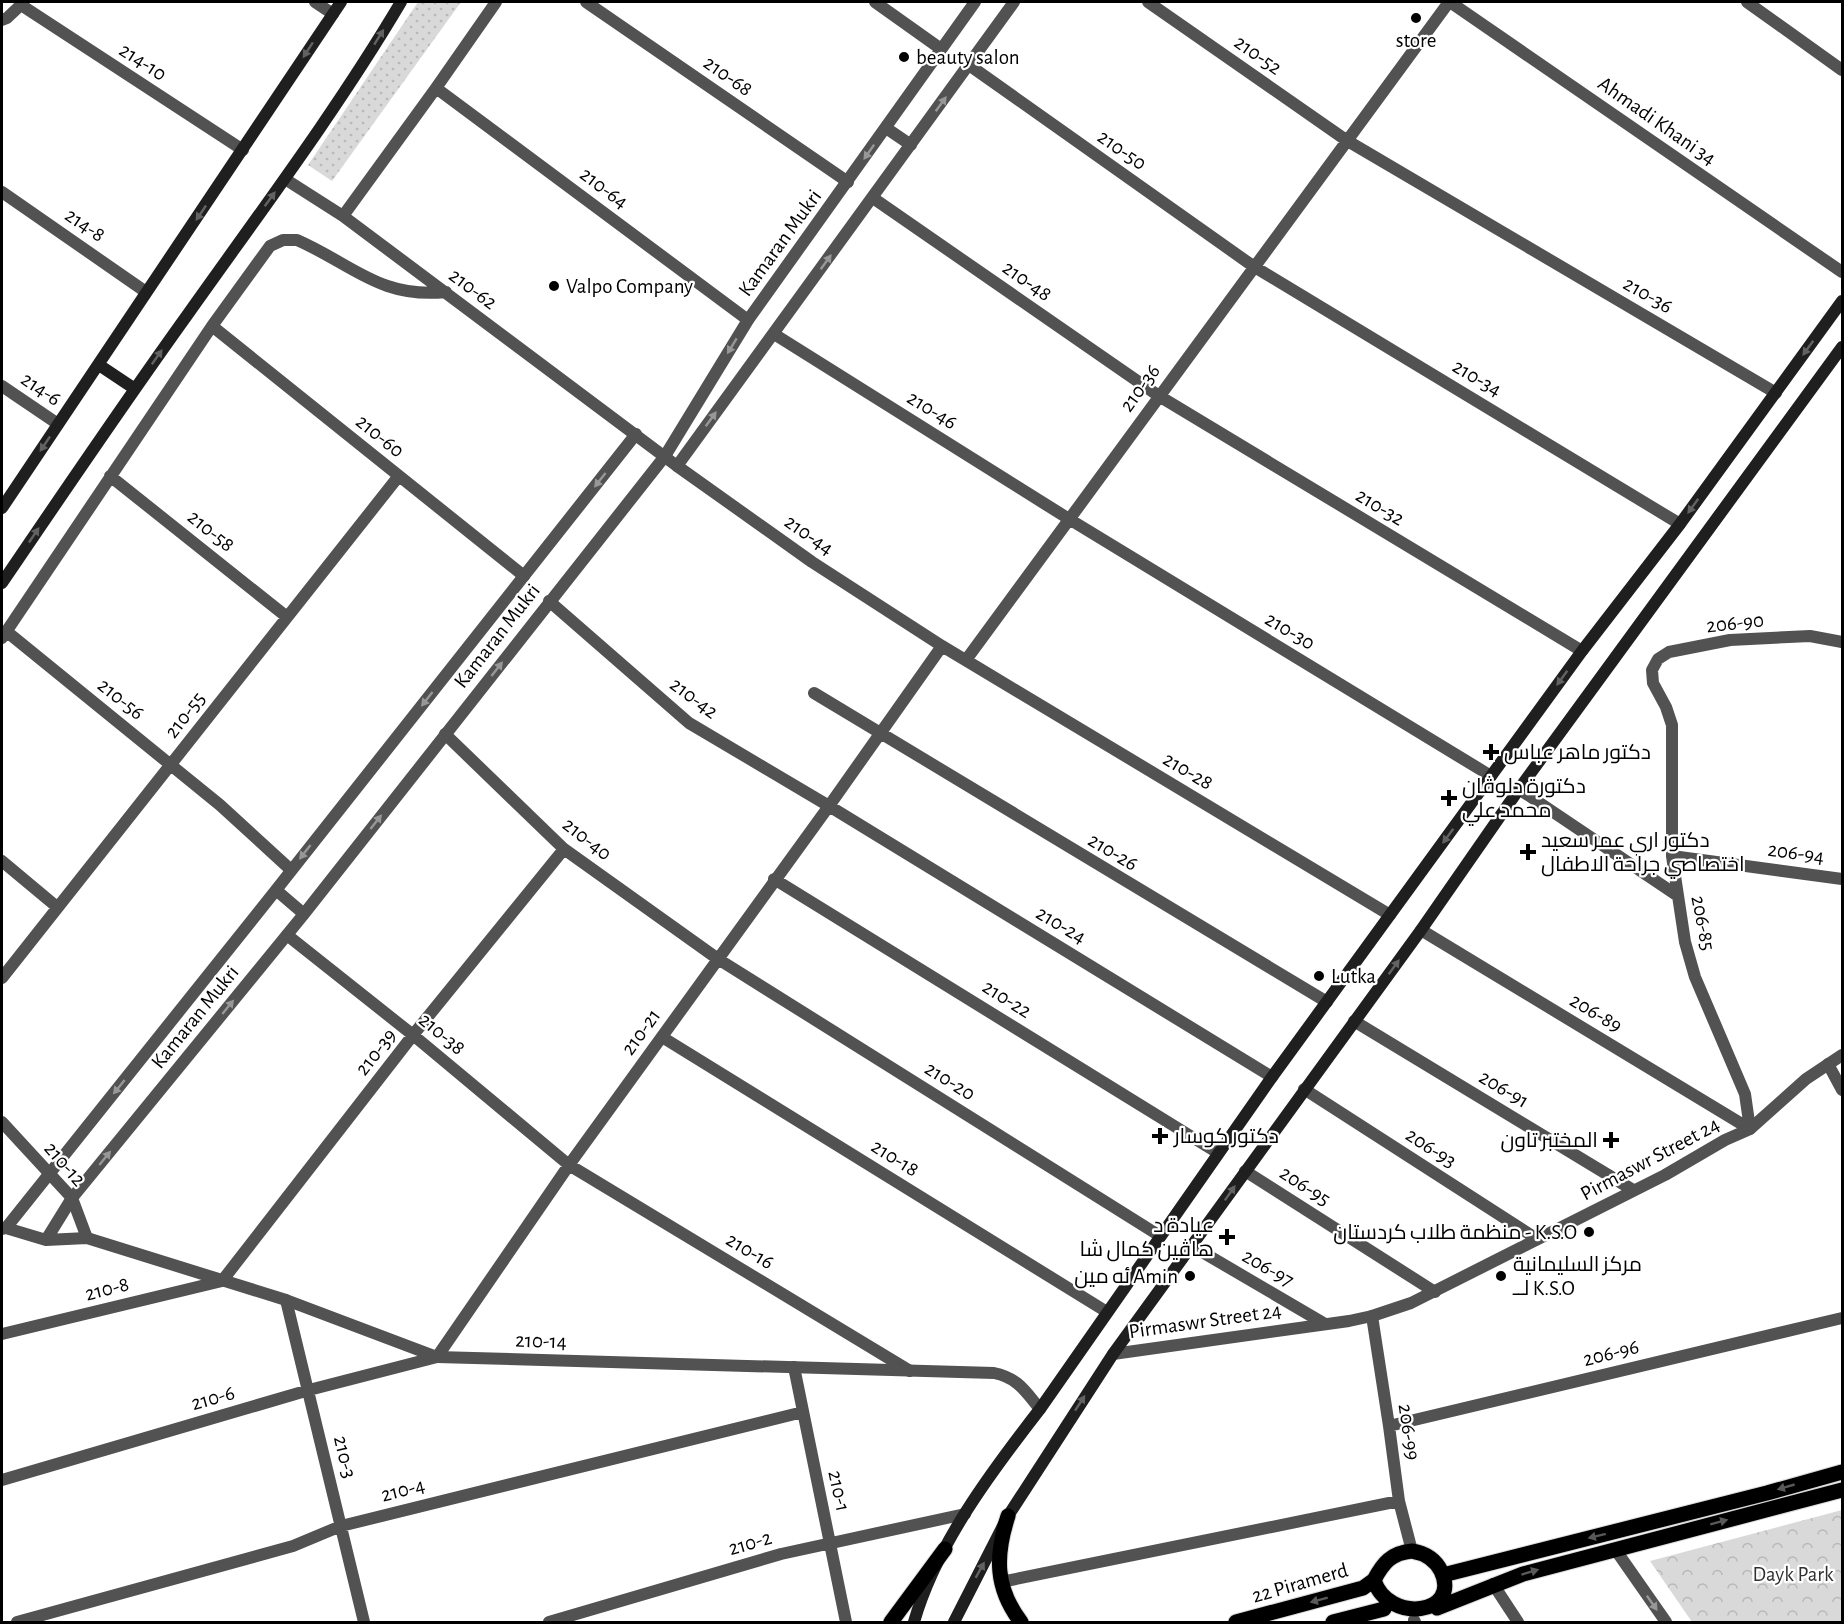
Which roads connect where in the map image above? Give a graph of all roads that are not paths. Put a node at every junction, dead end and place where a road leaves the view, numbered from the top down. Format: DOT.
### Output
graph roads {
  1 [pos="315,2"];
  2 [pos="341,2"];
  3 [pos="400,2"];
  4 [pos="496,2"];
  5 [pos="586,2"];
  6 [pos="874,2"];
  7 [pos="975,2"];
  8 [pos="1014,2"];
  9 [pos="1148,2"];
  10 [pos="1449,2"];
  11 [pos="1747,2"];
  12 [pos="23,3"];
  13 [pos="333,14"];
  14 [pos="2,20"];
  15 [pos="941,49"];
  16 [pos="969,65"];
  17 [pos="1842,70"];
  18 [pos="436,88"];
  19 [pos="886,128"];
  20 [pos="1346,140"];
  21 [pos="911,145"];
  22 [pos="243,150"];
  23 [pos="285,179"];
  24 [pos="848,182"];
  25 [pos="2,192"];
  26 [pos="873,198"];
  27 [pos="343,216"];
  28 [pos="1253,266"];
  29 [pos="1842,272"];
  30 [pos="146,292"];
  31 [pos="446,292"];
  32 [pos="1842,301"];
  33 [pos="748,320"];
  34 [pos="212,326"];
  35 [pos="774,334"];
  36 [pos="1842,346"];
  37 [pos="99,365"];
  38 [pos="2,386"];
  39 [pos="135,390"];
  40 [pos="1776,393"];
  41 [pos="1159,396"];
  42 [pos="58,424"];
  43 [pos="636,434"];
  44 [pos="665,456"];
  45 [pos="677,466"];
  46 [pos="110,476"];
  47 [pos="398,477"];
  48 [pos="2,508"];
  49 [pos="1069,519"];
  50 [pos="1680,524"];
  51 [pos="524,576"];
  52 [pos="2,583"];
  53 [pos="549,602"];
  54 [pos="287,617"];
  55 [pos="4,634"];
  56 [pos="1842,642"];
  57 [pos="942,646"];
  58 [pos="1582,651"];
  59 [pos="966,660"];
  60 [pos="1653,683"];
  61 [pos="814,693"];
  62 [pos="880,733"];
  63 [pos="445,734"];
  64 [pos="171,764"];
  65 [pos="1491,776"];
  66 [pos="1520,789"];
  67 [pos="829,806"];
  68 [pos="564,849"];
  69 [pos="1672,856"];
  70 [pos="2,861"];
  71 [pos="291,870"];
  72 [pos="774,879"];
  73 [pos="1842,879"];
  74 [pos="276,890"];
  75 [pos="1677,896"];
  76 [pos="57,907"];
  77 [pos="304,914"];
  78 [pos="1390,915"];
  79 [pos="1421,930"];
  80 [pos="287,935"];
  81 [pos="718,959"];
  82 [pos="2,978"];
  83 [pos="1327,1002"];
  84 [pos="1354,1021"];
  85 [pos="414,1035"];
  86 [pos="662,1037"];
  87 [pos="1842,1055"];
  88 [pos="1828,1064"];
  89 [pos="1272,1077"];
  90 [pos="1304,1089"];
  91 [pos="1842,1090"];
  92 [pos="2,1122"];
  93 [pos="1750,1129"];
  94 [pos="1218,1153"];
  95 [pos="569,1165"];
  96 [pos="1245,1171"];
  97 [pos="50,1173"];
  98 [pos="1634,1190"];
  99 [pos="72,1198"];
  100 [pos="4,1228"];
  101 [pos="1160,1236"];
  102 [pos="87,1238"];
  103 [pos="1538,1239"];
  104 [pos="46,1240"];
  105 [pos="1192,1246"];
  106 [pos="222,1281"];
  107 [pos="1435,1292"];
  108 [pos="286,1300"];
  109 [pos="1107,1312"];
  110 [pos="1372,1316"];
  111 [pos="1842,1318"];
  112 [pos="1325,1324"];
  113 [pos="2,1335"];
  114 [pos="1113,1354"];
  115 [pos="437,1357"];
  116 [pos="794,1367"];
  117 [pos="910,1371"];
  118 [pos="309,1390"];
  119 [pos="1040,1409"];
  120 [pos="803,1412"];
  121 [pos="1389,1426"];
  122 [pos="1842,1472"];
  123 [pos="2,1480"];
  124 [pos="1842,1490"];
  125 [pos="1399,1502"];
  126 [pos="965,1514"];
  127 [pos="1008,1516"];
  128 [pos="341,1526"];
  129 [pos="830,1542"];
  130 [pos="945,1549"];
  131 [pos="1615,1549"];
  132 [pos="1412,1551"];
  133 [pos="1443,1575"];
  134 [pos="1374,1580"];
  135 [pos="1001,1582"];
  136 [pos="1493,1584"];
  137 [pos="1437,1608"];
  138 [pos="1384,1609"];
  139 [pos="1414,1621"];
  140 [pos="17,1623"];
  141 [pos="364,1623"];
  142 [pos="549,1623"];
  143 [pos="846,1623"];
  144 [pos="891,1623"];
  145 [pos="914,1623"];
  146 [pos="954,1623"];
  147 [pos="1021,1623"];
  148 [pos="1236,1623"];
  149 [pos="1333,1623"];
  150 [pos="1518,1623"];
  151 [pos="1666,1623"];
  1 -- 13 [label="street"];
  2 -- 13 [label="main road"];
  23 -- 3 [label="main road, one-way"];
  4 -- 18 [label="street"];
  5 -- 24 [label="street, 210-68"];
  6 -- 15 [label="street"];
  7 -- 15 [label="street, Kamaran Mukri"];
  8 -- 16 [label="street"];
  9 -- 20 [label="street, 210-52"];
  10 -- 20 [label="street, 210-36"];
  10 -- 29 [label="street, Ahmadi Khani 34"];
  11 -- 17 [label="street"];
  12 -- 14 [label="street"];
  12 -- 22 [label="street, 214-10"];
  13 -- 22 [label="main road, one-way"];
  15 -- 19 [label="street, Kamaran Mukri"];
  21 -- 16 [label="street, one-way"];
  16 -- 28 [label="street, 210-50"];
  18 -- 27 [label="street"];
  18 -- 33 [label="street, 210-64"];
  19 -- 21 [label="street"];
  19 -- 24 [label="street, Kamaran Mukri, one-way"];
  20 -- 28 [label="street, 210-36"];
  20 -- 40 [label="street, 210-36"];
  21 -- 26 [label="street"];
  22 -- 30 [label="main road, one-way"];
  23 -- 27 [label="street, 210-62"];
  39 -- 23 [label="main road, one-way"];
  24 -- 33 [label="street, Kamaran Mukri"];
  25 -- 30 [label="street, 214-8"];
  35 -- 26 [label="street, one-way"];
  26 -- 41 [label="street, 210-48"];
  27 -- 31 [label="street, 210-62"];
  28 -- 41 [label="street, 210-36"];
  28 -- 50 [label="street, 210-34"];
  30 -- 37 [label="main road"];
  31 -- 34 [label="street"];
  31 -- 43 [label="street, 210-62"];
  32 -- 40 [label="main road, one-way"];
  33 -- 44 [label="street, Kamaran Mukri, one-way"];
  34 -- 46 [label="street"];
  34 -- 47 [label="street, 210-60"];
  45 -- 35 [label="street, one-way"];
  35 -- 49 [label="street, 210-46"];
  36 -- 66 [label="main road"];
  37 -- 39 [label="main road"];
  37 -- 42 [label="main road"];
  38 -- 42 [label="street, 214-6"];
  52 -- 39 [label="main road, one-way"];
  40 -- 50 [label="main road, one-way"];
  41 -- 49 [label="street, 210-36"];
  41 -- 58 [label="street, 210-32"];
  42 -- 48 [label="main road, one-way"];
  43 -- 44 [label="street, 210-44"];
  43 -- 51 [label="street, Kamaran Mukri, one-way"];
  44 -- 45 [label="street, 210-44"];
  44 -- 53 [label="street, Kamaran Mukri"];
  45 -- 57 [label="street, 210-44"];
  46 -- 54 [label="street, 210-58"];
  46 -- 55 [label="street"];
  47 -- 51 [label="street, 210-60"];
  47 -- 54 [label="street, 210-55"];
  49 -- 59 [label="street, 210-36"];
  49 -- 65 [label="street, 210-30"];
  50 -- 58 [label="main road"];
  51 -- 71 [label="street, Kamaran Mukri, one-way"];
  63 -- 53 [label="street, Kamaran Mukri, one-way"];
  53 -- 67 [label="street, 210-42"];
  54 -- 64 [label="street, 210-55"];
  55 -- 64 [label="street, 210-56"];
  56 -- 60 [label="street, 206-90"];
  57 -- 59 [label="street, 210-44"];
  57 -- 62 [label="street, 210-21"];
  58 -- 65 [label="main road, one-way"];
  59 -- 78 [label="street, 210-28"];
  60 -- 69 [label="street, 206-85"];
  61 -- 62 [label="street"];
  62 -- 67 [label="street, 210-21"];
  62 -- 83 [label="street, 210-26"];
  63 -- 68 [label="street, 210-40"];
  77 -- 63 [label="street, Kamaran Mukri, one-way"];
  64 -- 71 [label="street, 210-56"];
  64 -- 76 [label="street, 210-55"];
  65 -- 78 [label="main road, one-way"];
  66 -- 75 [label="street"];
  66 -- 79 [label="main road"];
  67 -- 72 [label="street, 210-21"];
  67 -- 89 [label="street, 210-24"];
  68 -- 81 [label="street, 210-40"];
  68 -- 85 [label="street, 210-39"];
  69 -- 73 [label="street, 206-94"];
  69 -- 75 [label="street, 206-85"];
  70 -- 76 [label="street"];
  71 -- 74 [label="street, Kamaran Mukri"];
  72 -- 81 [label="street, 210-21"];
  72 -- 94 [label="street, 210-22"];
  74 -- 77 [label="street"];
  74 -- 97 [label="street, Kamaran Mukri, one-way"];
  75 -- 93 [label="street, 206-85"];
  76 -- 82 [label="street, 210-55"];
  77 -- 80 [label="street, Kamaran Mukri"];
  78 -- 83 [label="main road"];
  84 -- 79 [label="main road, one-way"];
  79 -- 93 [label="street, 206-89"];
  80 -- 85 [label="street, 210-38"];
  99 -- 80 [label="street, Kamaran Mukri, one-way"];
  81 -- 86 [label="street, 210-21"];
  81 -- 101 [label="street, 210-20"];
  83 -- 89 [label="main road"];
  84 -- 90 [label="main road"];
  84 -- 98 [label="street, 206-91"];
  85 -- 95 [label="street, 210-38"];
  85 -- 106 [label="street, 210-39"];
  86 -- 95 [label="street, 210-21"];
  86 -- 109 [label="street, 210-18"];
  87 -- 88 [label="street, Pirmaswr Street 24"];
  88 -- 91 [label="street"];
  88 -- 93 [label="street, Pirmaswr Street 24"];
  89 -- 94 [label="main road"];
  90 -- 96 [label="main road"];
  90 -- 103 [label="street, 206-93"];
  92 -- 97 [label="street, 210-12"];
  93 -- 98 [label="street, Pirmaswr Street 24"];
  94 -- 101 [label="main road"];
  95 -- 115 [label="street, 210-21"];
  95 -- 117 [label="street, 210-16"];
  105 -- 96 [label="main road, one-way"];
  96 -- 107 [label="street, 206-95"];
  97 -- 99 [label="street, 210-12"];
  97 -- 100 [label="street, Kamaran Mukri"];
  98 -- 103 [label="street, Pirmaswr Street 24"];
  99 -- 102 [label="street, 210-12"];
  99 -- 104 [label="street, Kamaran Mukri"];
  100 -- 104 [label="street, Kamaran Mukri"];
  101 -- 109 [label="main road"];
  102 -- 104 [label="street, 210-14"];
  102 -- 106 [label="street, 210-14"];
  103 -- 107 [label="street, Pirmaswr Street 24"];
  105 -- 112 [label="street, 206-97"];
  105 -- 114 [label="main road"];
  106 -- 108 [label="street, 210-14"];
  106 -- 113 [label="street, 210-8"];
  107 -- 110 [label="street, Pirmaswr Street 24"];
  108 -- 115 [label="street, 210-14"];
  108 -- 118 [label="street, 210-3"];
  109 -- 119 [label="main road"];
  110 -- 112 [label="street, Pirmaswr Street 24"];
  110 -- 121 [label="street, 206-99"];
  111 -- 121 [label="street, 206-96"];
  112 -- 114 [label="street, Pirmaswr Street 24"];
  127 -- 114 [label="main road, one-way"];
  115 -- 116 [label="street, 210-14"];
  115 -- 118 [label="street, 210-6"];
  116 -- 117 [label="street, 210-14"];
  116 -- 120 [label="street, 210-1"];
  117 -- 119 [label="street, 210-14"];
  118 -- 123 [label="street, 210-6"];
  118 -- 128 [label="street, 210-3"];
  119 -- 126 [label="main road"];
  120 -- 128 [label="street, 210-4"];
  120 -- 129 [label="street, 210-1"];
  121 -- 125 [label="street, 206-99"];
  122 -- 133 [label="main road, one-way"];
  131 -- 124 [label="main road, one-way"];
  125 -- 132 [label="street, 206-99"];
  125 -- 135 [label="street"];
  126 -- 129 [label="street, 210-2"];
  126 -- 130 [label="main road"];
  127 -- 135 [label="main road"];
  146 -- 127 [label="main road, one-way"];
  128 -- 140 [label="street, 210-4"];
  128 -- 141 [label="street, 210-3"];
  129 -- 142 [label="street, 210-2"];
  129 -- 143 [label="street, 210-1"];
  130 -- 144 [label="main road"];
  130 -- 145 [label="main road"];
  136 -- 131 [label="main road, one-way"];
  131 -- 151 [label="street, one-way"];
  132 -- 133 [label="main road"];
  132 -- 134 [label="main road"];
  133 -- 137 [label="main road"];
  134 -- 138 [label="main road"];
  134 -- 148 [label="main road, 22 Piramerd, one-way"];
  135 -- 147 [label="main road"];
  136 -- 137 [label="main road"];
  136 -- 150 [label="street"];
  137 -- 139 [label="main road"];
  138 -- 139 [label="main road"];
  138 -- 149 [label="main road"];
}
